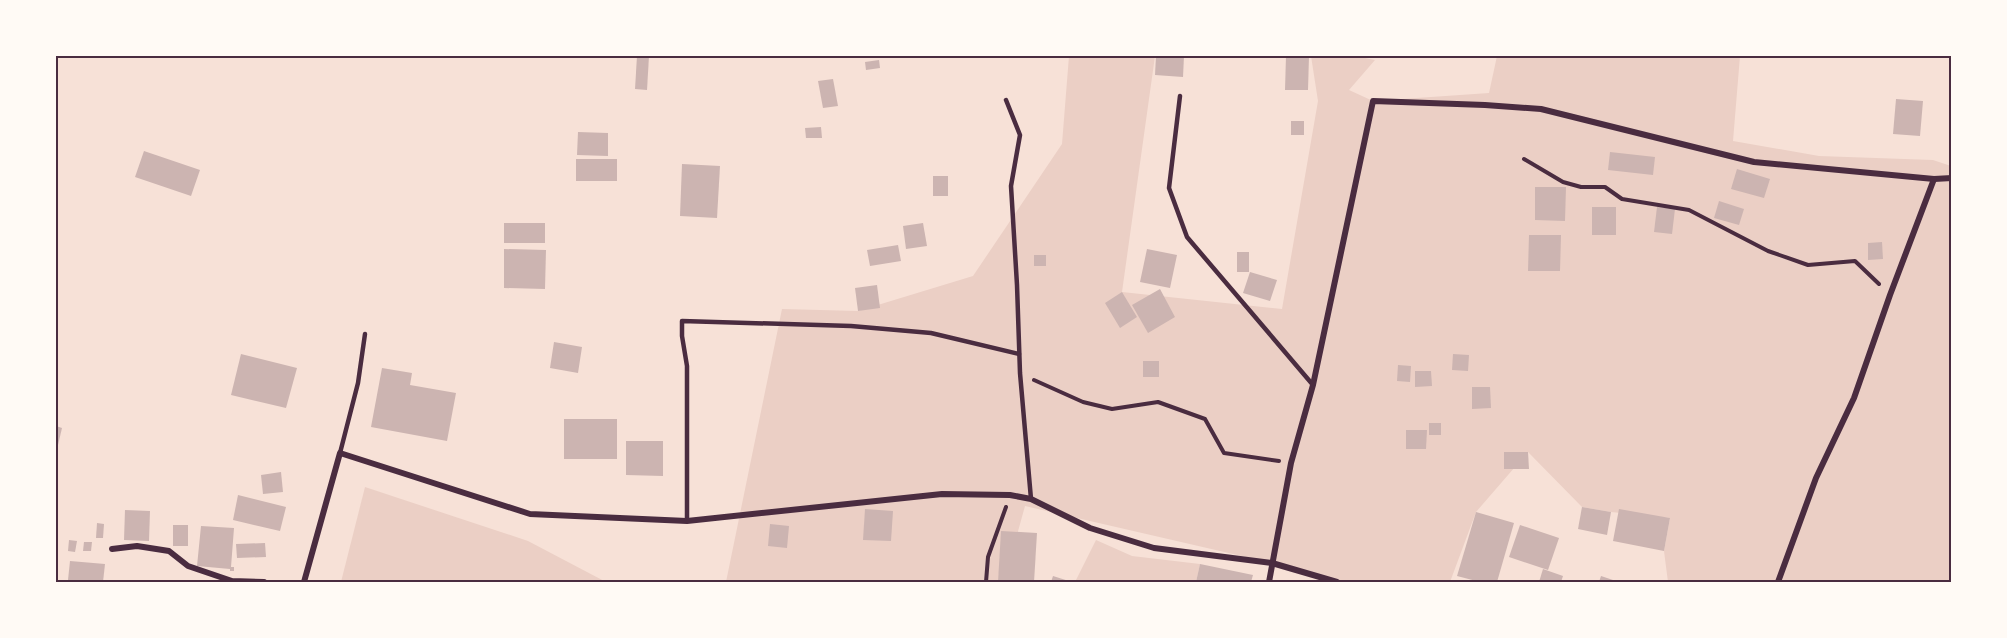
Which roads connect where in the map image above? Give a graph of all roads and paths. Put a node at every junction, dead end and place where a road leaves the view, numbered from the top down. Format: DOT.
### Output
graph roads {
  1 [pos="1180,96"];
  2 [pos="1006,100"];
  3 [pos="1524,159"];
  4 [pos="1952,178"];
  5 [pos="1934,179"];
  6 [pos="1890,295"];
  7 [pos="364,334"];
  8 [pos="1019,354"];
  9 [pos="1020,373"];
  10 [pos="1313,386"];
  11 [pos="340,453"];
  12 [pos="1291,463"];
  13 [pos="1010,495"];
  14 [pos="1031,499"];
  15 [pos="687,521"];
  16 [pos="112,549"];
  17 [pos="1272,563"];
  18 [pos="264,582"];
  19 [pos="304,582"];
  20 [pos="986,582"];
  21 [pos="1269,582"];
  22 [pos="1337,582"];
  23 [pos="1778,582"];
  1 -- 10 [label="lane"];
  2 -- 8 [label="lane"];
  3 -- 6 [label="path"];
  4 -- 5 [label="street"];
  5 -- 6 [label="street"];
  5 -- 10 [label="street"];
  6 -- 23 [label="street"];
  7 -- 11 [label="lane"];
  8 -- 9 [label="lane"];
  8 -- 15 [label="lane"];
  9 -- 12 [label="path"];
  9 -- 14 [label="lane"];
  10 -- 12 [label="street"];
  11 -- 15 [label="street"];
  11 -- 19 [label="street"];
  12 -- 17 [label="street"];
  13 -- 14 [label="street"];
  13 -- 15 [label="street"];
  13 -- 20 [label="path"];
  14 -- 17 [label="street"];
  16 -- 18 [label="street"];
  17 -- 21 [label="street"];
  17 -- 22 [label="street"];
}
